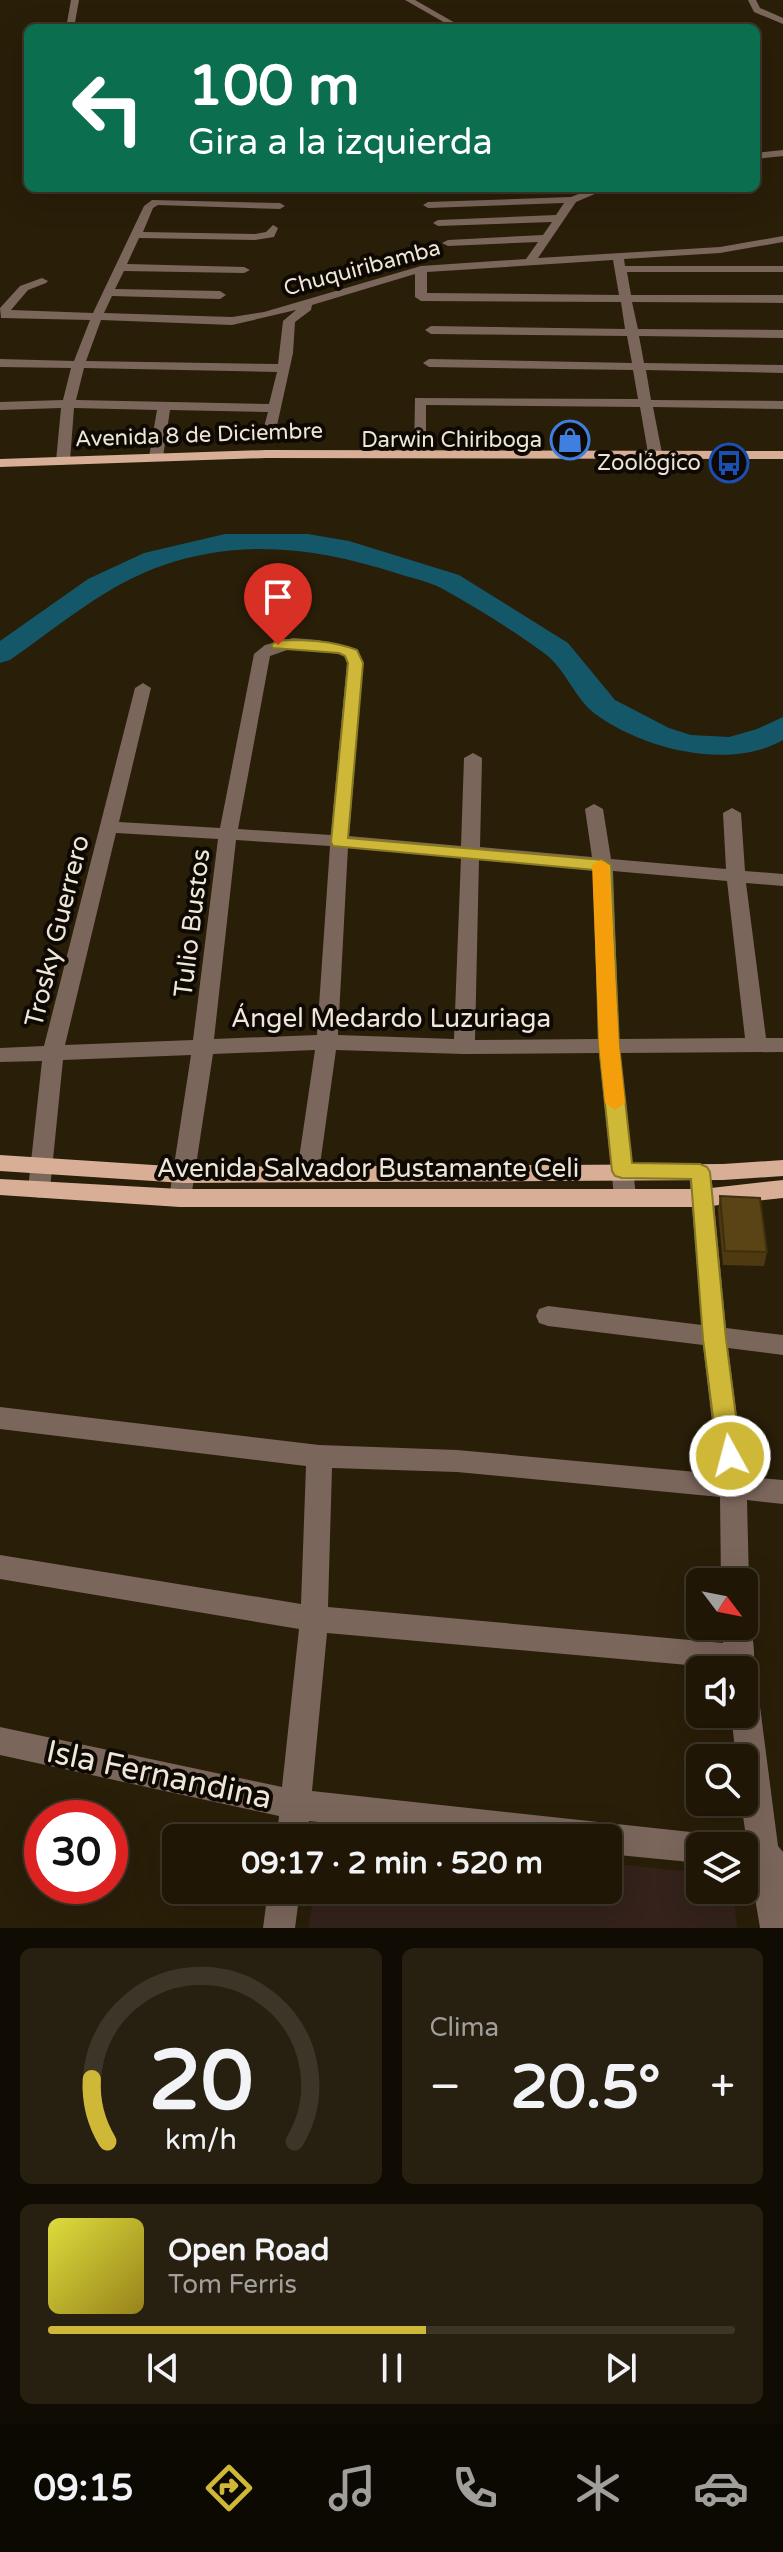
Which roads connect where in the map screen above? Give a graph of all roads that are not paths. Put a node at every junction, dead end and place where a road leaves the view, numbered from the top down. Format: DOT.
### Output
graph roads {
  1 [pos="75,0"];
  2 [pos="409,0"];
  3 [pos="752,0"];
  4 [pos="783,21"];
  5 [pos="71,24"];
  6 [pos="453,24"];
  7 [pos="783,153"];
  8 [pos="760,156"];
  9 [pos="593,192"];
  10 [pos="572,200"];
  11 [pos="280,206"];
  12 [pos="559,218"];
  13 [pos="438,223"];
  14 [pos="273,228"];
  15 [pos="136,235"];
  16 [pos="545,238"];
  17 [pos="783,239"];
  18 [pos="448,243"];
  19 [pos="530,261"];
  20 [pos="619,263"];
  21 [pos="456,265"];
  22 [pos="119,267"];
  23 [pos="421,269"];
  24 [pos="783,269"];
  25 [pos="244,270"];
  26 [pos="42,281"];
  27 [pos="109,292"];
  28 [pos="220,295"];
  29 [pos="328,295"];
  30 [pos="626,298"];
  31 [pos="783,299"];
  32 [pos="1,314"];
  33 [pos="97,316"];
  34 [pos="431,330"];
  35 [pos="632,332"];
  36 [pos="783,334"];
  37 [pos="0,363"];
  38 [pos="429,363"];
  39 [pos="80,365"];
  40 [pos="639,367"];
  41 [pos="283,368"];
  42 [pos="783,369"];
  43 [pos="646,403"];
  44 [pos="68,404"];
  45 [pos="164,405"];
  46 [pos="783,405"];
  47 [pos="0,406"];
  48 [pos="275,408"];
  49 [pos="271,427"];
  50 [pos="419,453"];
  51 [pos="655,453"];
  52 [pos="783,455"];
  53 [pos="156,457"];
  54 [pos="63,461"];
  55 [pos="0,463"];
  56 [pos="143,688"];
  57 [pos="473,758"];
  58 [pos="594,809"];
  59 [pos="732,813"];
  60 [pos="111,827"];
  61 [pos="228,833"];
  62 [pos="339,842"];
  63 [pos="468,852"];
  64 [pos="603,865"];
  65 [pos="736,876"];
  66 [pos="783,880"];
  67 [pos="327,1042"];
  68 [pos="756,1044"];
  69 [pos="609,1045"];
  70 [pos="783,1045"];
  71 [pos="464,1047"];
  72 [pos="203,1048"];
  73 [pos="53,1053"];
  74 [pos="0,1055"];
  75 [pos="0,1163"];
  76 [pos="44,1166"];
  77 [pos="783,1168"];
  78 [pos="622,1171"];
  79 [pos="308,1172"];
  80 [pos="700,1172"];
  81 [pos="0,1187"];
  82 [pos="182,1187"];
  83 [pos="39,1189"];
  84 [pos="783,1189"];
  85 [pos="625,1196"];
  86 [pos="702,1198"];
  87 [pos="548,1316"];
  88 [pos="715,1339"];
  89 [pos="783,1345"];
  90 [pos="0,1418"];
  91 [pos="319,1456"];
  92 [pos="733,1486"];
  93 [pos="783,1492"];
  94 [pos="0,1567"];
  95 [pos="735,1568"];
  96 [pos="314,1619"];
  97 [pos="686,1658"];
  98 [pos="747,1728"];
  99 [pos="0,1741"];
  100 [pos="297,1805"];
  101 [pos="294,1824"];
  102 [pos="686,1847"];
  103 [pos="763,1860"];
  104 [pos="282,1904"];
  105 [pos="279,1928"];
  106 [pos="776,1928"];
  1 -- 5 [label="street"];
  2 -- 6 [label="street"];
  3 -- 4 [label="street"];
  7 -- 8 [label="street"];
  9 -- 10 [label="street"];
  10 -- 12 [label="street"];
  10 -- 13 [label="street"];
  11 -- 15 [label="street"];
  12 -- 13 [label="street"];
  12 -- 16 [label="street"];
  13 -- 18 [label="street"];
  14 -- 15 [label="street"];
  15 -- 22 [label="street"];
  16 -- 18 [label="street"];
  16 -- 19 [label="street"];
  17 -- 20 [label="street, Chuquiribamba"];
  18 -- 21 [label="street"];
  19 -- 20 [label="street, Chuquiribamba"];
  19 -- 21 [label="street, Chuquiribamba"];
  20 -- 24 [label="street"];
  20 -- 30 [label="street"];
  21 -- 23 [label="street, Chuquiribamba"];
  22 -- 25 [label="street"];
  22 -- 27 [label="street"];
  23 -- 29 [label="street, Chuquiribamba"];
  23 -- 30 [label="street"];
  26 -- 32 [label="street"];
  27 -- 28 [label="street"];
  27 -- 33 [label="street"];
  29 -- 33 [label="street, Chuquiribamba"];
  29 -- 41 [label="street"];
  30 -- 31 [label="street"];
  30 -- 35 [label="street"];
  32 -- 33 [label="street, Chuquiribamba"];
  33 -- 39 [label="street"];
  34 -- 35 [label="street"];
  35 -- 36 [label="street"];
  35 -- 40 [label="street"];
  37 -- 39 [label="street"];
  38 -- 40 [label="street"];
  39 -- 41 [label="street"];
  39 -- 44 [label="street"];
  40 -- 42 [label="street"];
  40 -- 43 [label="street"];
  41 -- 48 [label="street"];
  43 -- 46 [label="street"];
  43 -- 50 [label="street"];
  43 -- 51 [label="street"];
  44 -- 45 [label="street"];
  44 -- 47 [label="street"];
  44 -- 54 [label="street"];
  45 -- 48 [label="street"];
  45 -- 53 [label="street"];
  48 -- 49 [label="street"];
  50 -- 51 [label="main road, Avenida 8 de Diciembre"];
  50 -- 53 [label="main road, Avenida 8 de Diciembre"];
  51 -- 52 [label="main road, Avenida 8 de Diciembre"];
  53 -- 54 [label="main road, Avenida 8 de Diciembre"];
  54 -- 55 [label="main road, Avenida 8 de Diciembre"];
  56 -- 60 [label="street, Trosky Guerrero"];
  57 -- 63 [label="street"];
  58 -- 64 [label="street"];
  59 -- 65 [label="street"];
  60 -- 61 [label="street"];
  60 -- 73 [label="street, Trosky Guerrero"];
  61 -- 62 [label="street"];
  61 -- 62 [label="street, Tulio Bustos"];
  61 -- 72 [label="street, Tulio Bustos"];
  62 -- 63 [label="street"];
  62 -- 67 [label="street"];
  63 -- 64 [label="street"];
  63 -- 71 [label="street"];
  64 -- 65 [label="street"];
  64 -- 69 [label="street"];
  65 -- 66 [label="street"];
  65 -- 68 [label="street"];
  67 -- 71 [label="street, Ángel Medardo Luzuriaga"];
  67 -- 72 [label="street, Ángel Medardo Luzuriaga"];
  67 -- 79 [label="street"];
  68 -- 69 [label="street, Ángel Medardo Luzuriaga"];
  68 -- 70 [label="street, Ángel Medardo Luzuriaga"];
  69 -- 71 [label="street, Ángel Medardo Luzuriaga"];
  69 -- 78 [label="street"];
  72 -- 73 [label="street, Ángel Medardo Luzuriaga"];
  72 -- 82 [label="street, Tulio Bustos"];
  73 -- 74 [label="street, Ángel Medardo Luzuriaga"];
  73 -- 76 [label="street, Trosky Guerrero"];
  75 -- 76 [label="main road, Avenida Salvador Bustamante Celi"];
  76 -- 82 [label="main road, Avenida Salvador Bustamante Celi"];
  76 -- 83 [label="street, Trosky Guerrero"];
  77 -- 80 [label="main road, Avenida Salvador Bustamante Celi"];
  78 -- 79 [label="main road, Avenida Salvador Bustamante Celi"];
  78 -- 80 [label="main road, Avenida Salvador Bustamante Celi"];
  78 -- 85 [label="street"];
  79 -- 82 [label="main road, Avenida Salvador Bustamante Celi"];
  80 -- 86 [label="street"];
  81 -- 83 [label="main road, Avenida Salvador Bustamante Celi"];
  82 -- 83 [label="main road, Avenida Salvador Bustamante Celi"];
  82 -- 85 [label="main road, Avenida Salvador Bustamante Celi"];
  84 -- 86 [label="main road, Avenida Salvador Bustamante Celi"];
  85 -- 86 [label="main road, Avenida Salvador Bustamante Celi"];
  86 -- 88 [label="street"];
  87 -- 88 [label="street"];
  88 -- 89 [label="street"];
  88 -- 92 [label="street"];
  90 -- 91 [label="street"];
  91 -- 92 [label="street"];
  91 -- 96 [label="street"];
  92 -- 93 [label="street"];
  92 -- 95 [label="street"];
  94 -- 96 [label="street"];
  96 -- 97 [label="street"];
  96 -- 100 [label="street"];
  98 -- 103 [label="street"];
  99 -- 100 [label="street, Isla Fernandina"];
  100 -- 101 [label="street"];
  100 -- 102 [label="street, Isla Fernandina"];
  103 -- 106 [label="street"];
  104 -- 105 [label="street"];
}
